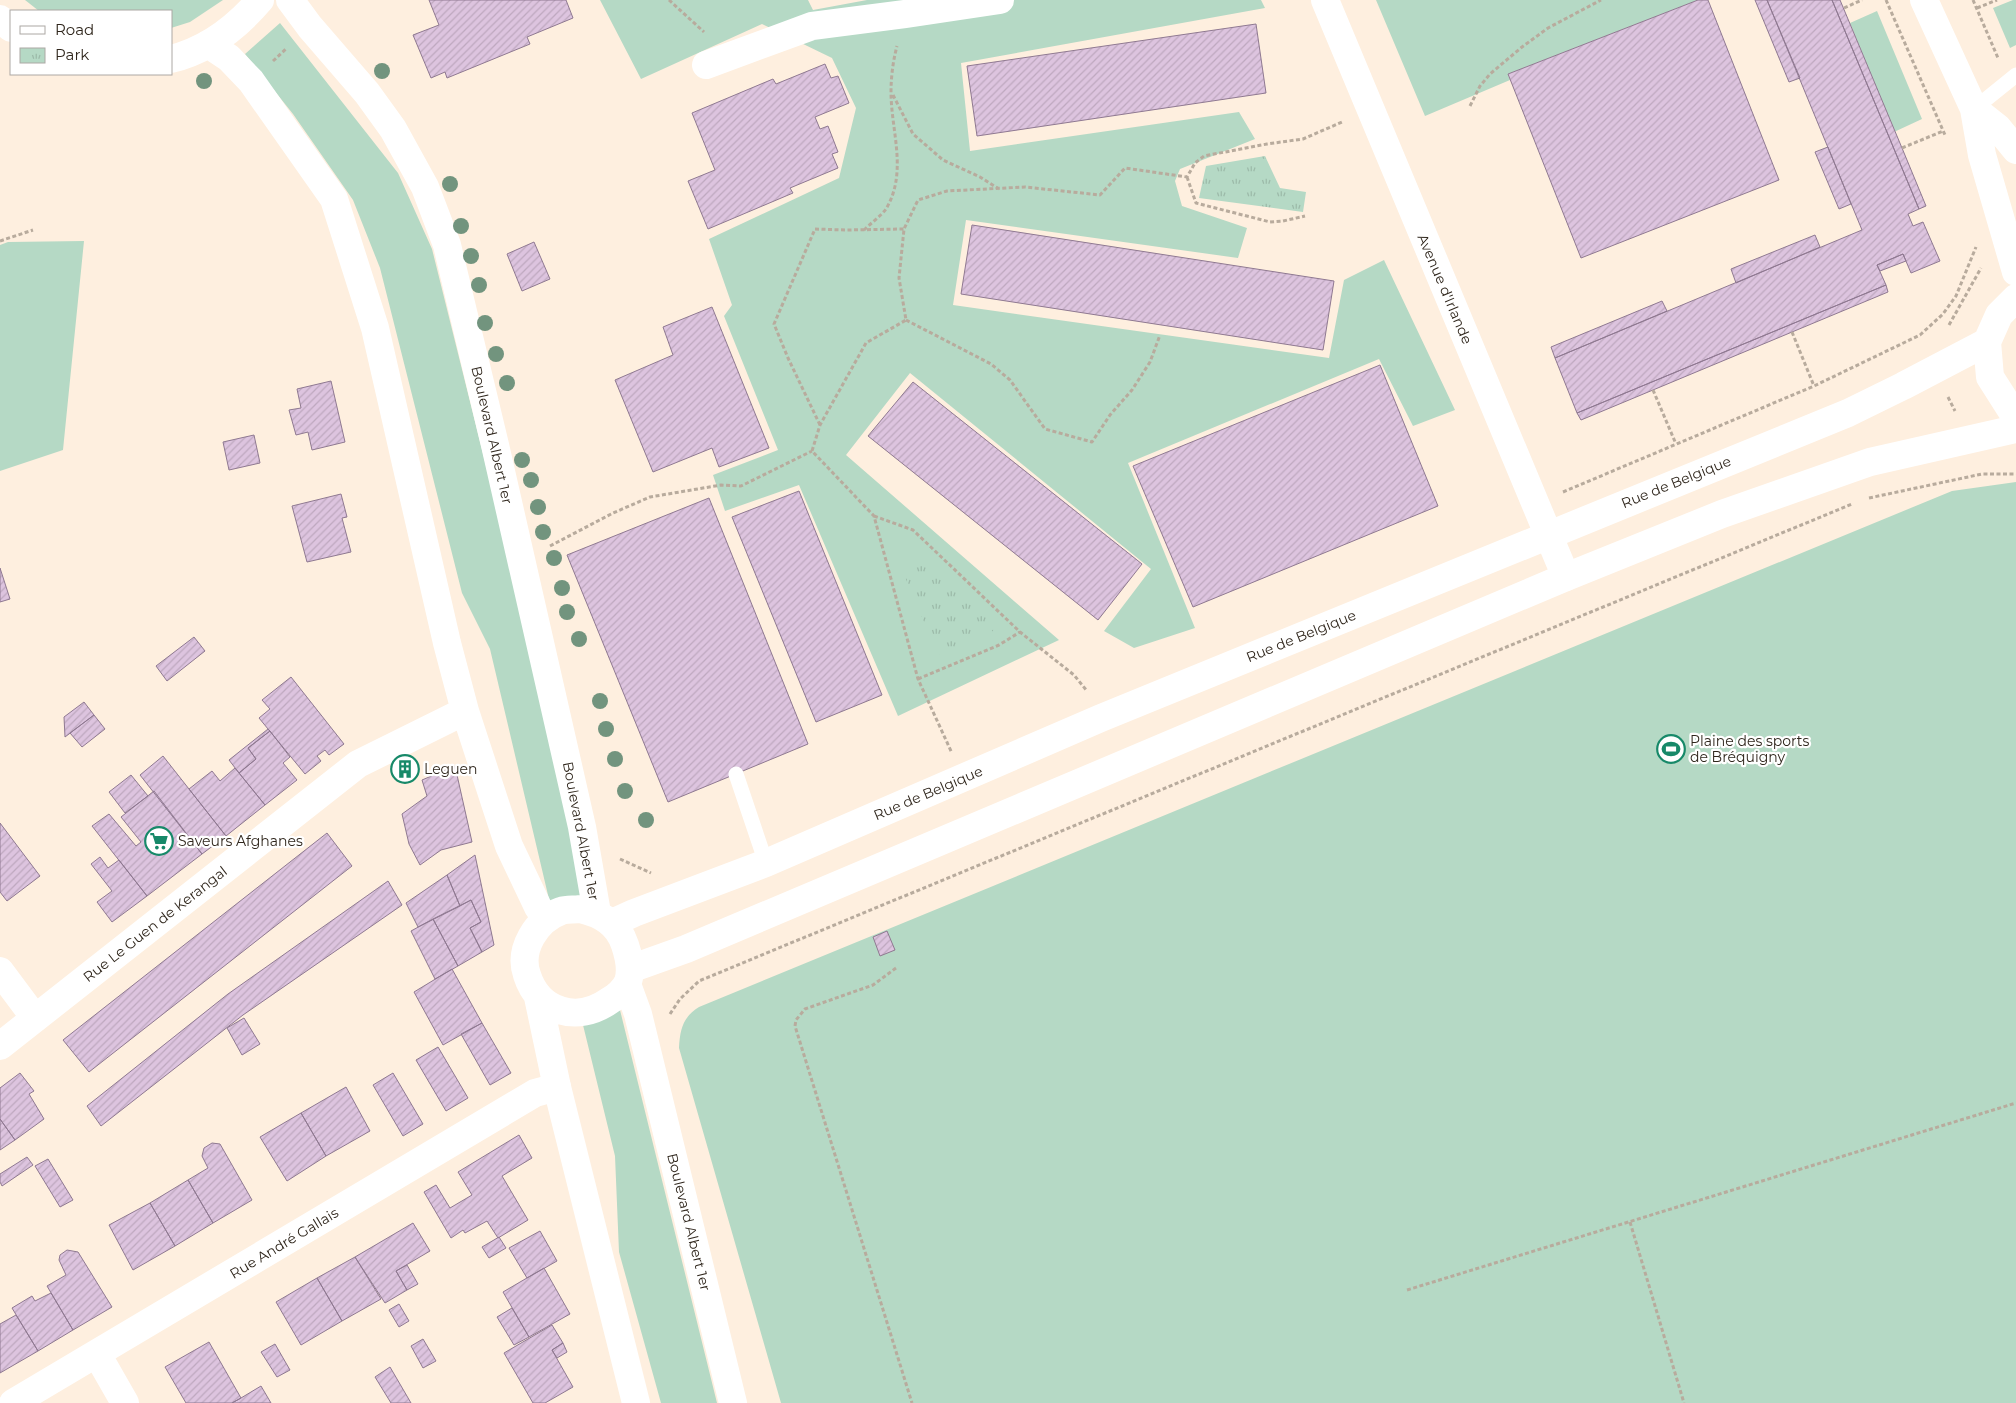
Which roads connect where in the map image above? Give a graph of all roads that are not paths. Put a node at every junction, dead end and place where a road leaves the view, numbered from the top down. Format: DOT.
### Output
graph roads {
  1 [pos="260,0"];
  2 [pos="290,0"];
  3 [pos="1000,0"];
  4 [pos="1325,0"];
  5 [pos="1924,0"];
  6 [pos="0,19"];
  7 [pos="10,27"];
  8 [pos="208,44"];
  9 [pos="172,59"];
  10 [pos="718,60"];
  11 [pos="2012,78"];
  12 [pos="1974,110"];
  13 [pos="2016,150"];
  14 [pos="2016,272"];
  15 [pos="2016,298"];
  16 [pos="1987,342"];
  17 [pos="2016,412"];
  18 [pos="2016,429"];
  19 [pos="1548,534"];
  20 [pos="1566,577"];
  21 [pos="464,711"];
  22 [pos="736,774"];
  23 [pos="766,863"];
  24 [pos="604,918"];
  25 [pos="546,919"];
  26 [pos="0,971"];
  27 [pos="629,976"];
  28 [pos="538,997"];
  29 [pos="35,1018"];
  30 [pos="0,1046"];
  31 [pos="557,1087"];
  32 [pos="97,1354"];
  33 [pos="13,1403"];
  34 [pos="125,1403"];
  35 [pos="636,1403"];
  36 [pos="733,1403"];
  1 -- 8 [label="main road"];
  2 -- 24 [label="main road, Boulevard Albert 1er"];
  3 -- 10 [label="main road"];
  4 -- 19 [label="main road, Avenue d'Irlande"];
  5 -- 12 [label="main road"];
  6 -- 7 [label="main road"];
  8 -- 9 [label="main road"];
  8 -- 21 [label="main road"];
  11 -- 12 [label="lane"];
  12 -- 13 [label="main road"];
  12 -- 14 [label="main road"];
  15 -- 16 [label="main road"];
  16 -- 17 [label="main road"];
  16 -- 19 [label="main road, Rue de Belgique"];
  18 -- 20 [label="main road"];
  19 -- 20 [label="main road, Avenue d'Irlande"];
  19 -- 23 [label="main road, Rue de Belgique"];
  20 -- 27 [label="main road"];
  21 -- 25 [label="main road"];
  21 -- 29 [label="main road, Rue Le Guen de Kerangal"];
  22 -- 23 [label="lane"];
  23 -- 24 [label="main road, Rue de Belgique"];
  24 -- 25 [label="main road, Boulevard Albert 1er"];
  24 -- 27 [label="main road, Boulevard Albert 1er"];
  25 -- 28 [label="main road"];
  26 -- 29 [label="main road"];
  27 -- 28 [label="main road"];
  27 -- 36 [label="main road, Boulevard Albert 1er"];
  28 -- 31 [label="main road"];
  29 -- 30 [label="main road, Rue Le Guen de Kerangal"];
  31 -- 32 [label="main road, Rue André Gallais"];
  31 -- 35 [label="main road"];
  32 -- 33 [label="main road, Rue André Gallais"];
  32 -- 34 [label="main road"];
}
